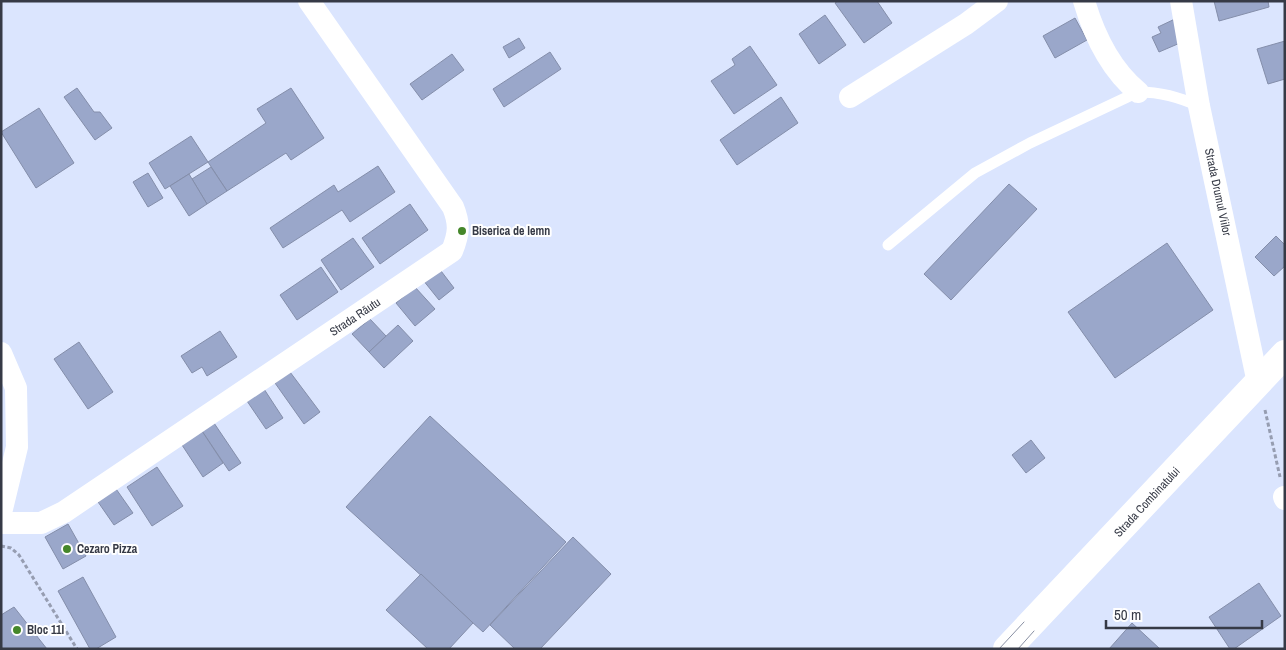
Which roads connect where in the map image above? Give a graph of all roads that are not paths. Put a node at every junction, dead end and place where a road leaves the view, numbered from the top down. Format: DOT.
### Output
graph roads {
  1 [pos="309,1"];
  2 [pos="997,1"];
  3 [pos="1084,1"];
  4 [pos="1180,1"];
  5 [pos="1138,92"];
  6 [pos="850,97"];
  7 [pos="1199,106"];
  8 [pos="888,245"];
  9 [pos="1,353"];
  10 [pos="1285,354"];
  11 [pos="1258,383"];
  12 [pos="1,513"];
  13 [pos="1,523"];
  14 [pos="1007,649"];
  1 -- 13 [label="street, Strada Răutu"];
  2 -- 6 [label="street"];
  3 -- 5 [label="street"];
  4 -- 7 [label="street, Strada Drumul Viilor"];
  5 -- 7 [label="lane"];
  5 -- 8 [label="lane"];
  7 -- 11 [label="street, Strada Drumul Viilor"];
  9 -- 12 [label="street"];
  10 -- 11 [label="main road, Strada Combinatului"];
  11 -- 14 [label="main road, Strada Combinatului"];
}
